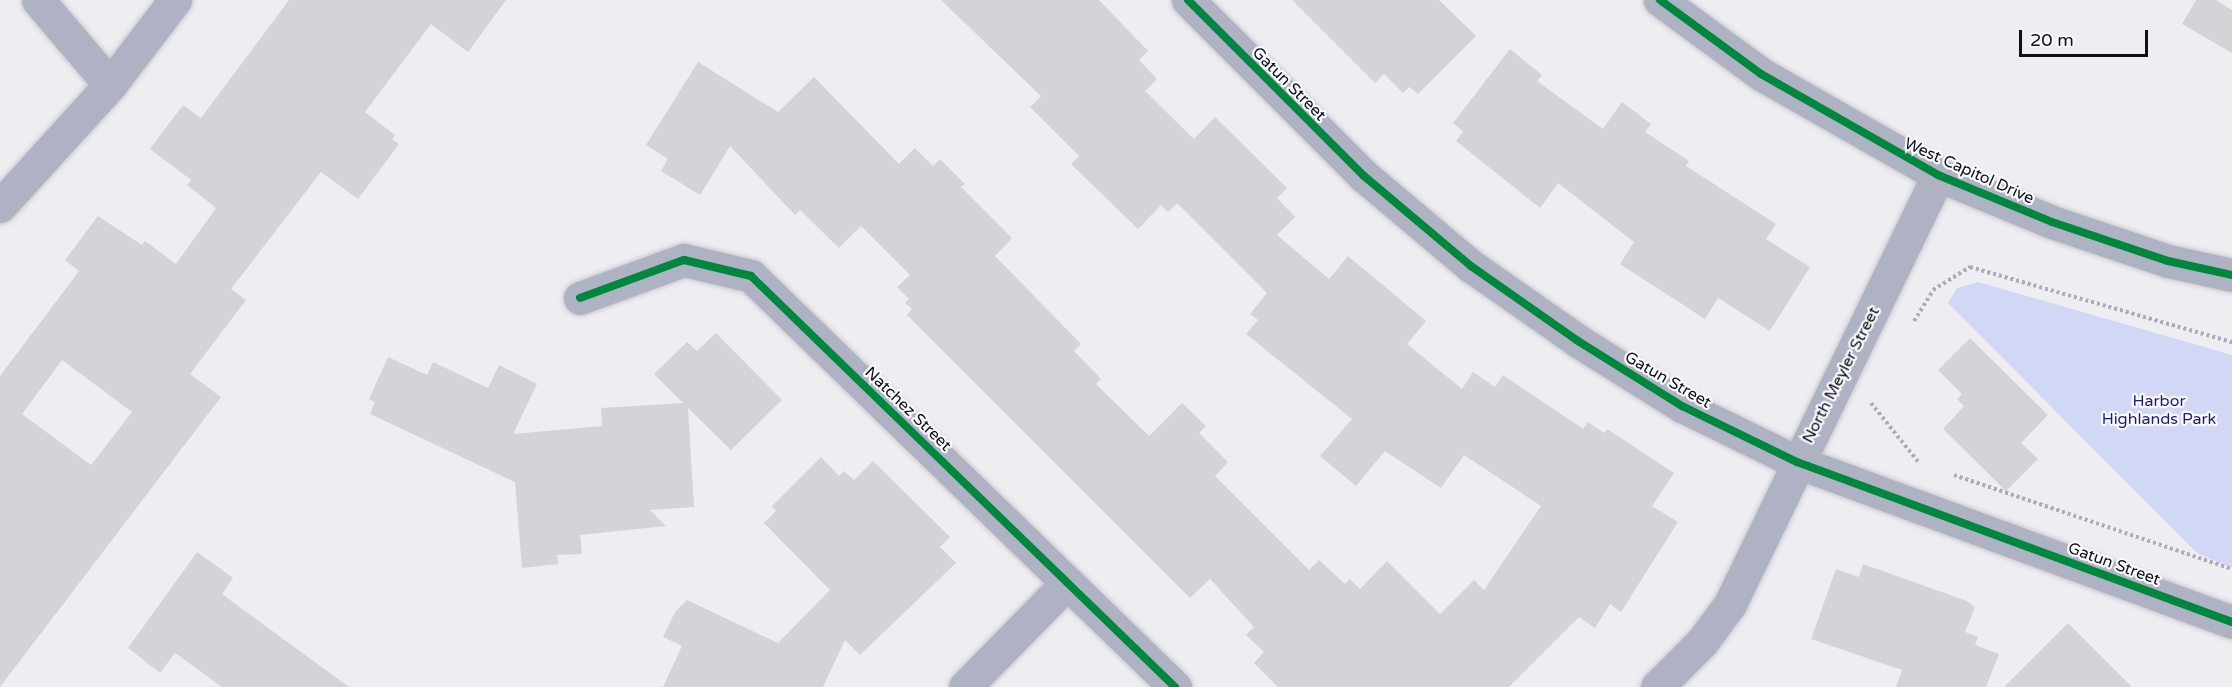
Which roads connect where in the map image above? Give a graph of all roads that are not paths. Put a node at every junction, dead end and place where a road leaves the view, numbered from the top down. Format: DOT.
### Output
graph roads {
  1 [pos="38,0"];
  2 [pos="175,0"];
  3 [pos="1188,0"];
  4 [pos="1660,0"];
  5 [pos="110,85"];
  6 [pos="1938,176"];
  7 [pos="0,206"];
  8 [pos="2232,275"];
  9 [pos="580,298"];
  10 [pos="1797,462"];
  11 [pos="1067,583"];
  12 [pos="2232,622"];
  13 [pos="965,687"];
  14 [pos="1175,687"];
  15 [pos="1657,687"];
  1 -- 5 [label="street"];
  2 -- 5 [label="street"];
  3 -- 10 [label="street, Gatun Street"];
  4 -- 6 [label="street, West Capitol Drive"];
  5 -- 7 [label="street"];
  6 -- 8 [label="street, West Capitol Drive"];
  6 -- 10 [label="street, North Meyler Street"];
  9 -- 11 [label="street, Natchez Street"];
  10 -- 12 [label="street, Gatun Street"];
  10 -- 15 [label="street, North Meyler Street"];
  11 -- 13 [label="street"];
  11 -- 14 [label="street, Natchez Street"];
}
